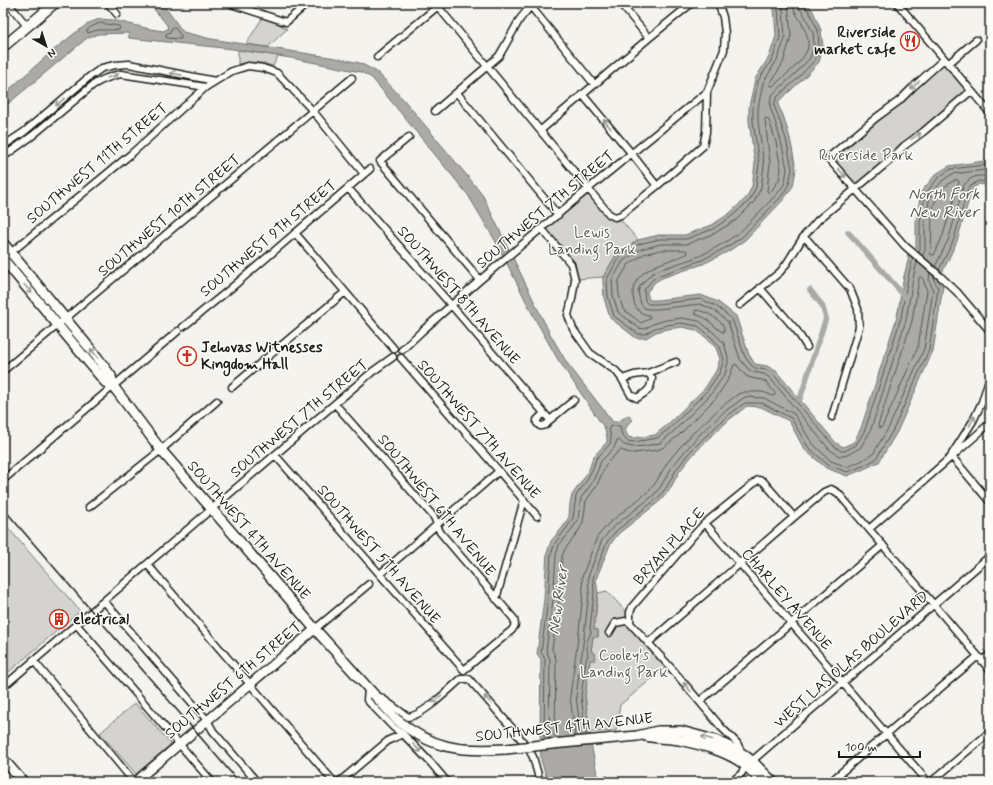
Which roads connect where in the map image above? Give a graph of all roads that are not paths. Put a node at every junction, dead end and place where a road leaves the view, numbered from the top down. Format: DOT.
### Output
graph roads {
  1 [pos="8,3"];
  2 [pos="55,3"];
  3 [pos="108,3"];
  4 [pos="228,3"];
  5 [pos="308,3"];
  6 [pos="620,3"];
  7 [pos="692,3"];
  8 [pos="718,3"];
  9 [pos="897,3"];
  10 [pos="530,4"];
  11 [pos="437,5"];
  12 [pos="117,14"];
  13 [pos="28,26"];
  14 [pos="649,38"];
  15 [pos="976,40"];
  16 [pos="3,47"];
  17 [pos="377,57"];
  18 [pos="946,61"];
  19 [pos="488,67"];
  20 [pos="352,78"];
  21 [pos="215,81"];
  22 [pos="594,84"];
  23 [pos="206,87"];
  24 [pos="76,88"];
  25 [pos="971,91"];
  26 [pos="706,92"];
  27 [pos="457,93"];
  28 [pos="82,94"];
  29 [pos="582,94"];
  30 [pos="313,111"];
  31 [pos="435,112"];
  32 [pos="990,113"];
  33 [pos="541,130"];
  34 [pos="408,137"];
  35 [pos="3,146"];
  36 [pos="632,154"];
  37 [pos="3,157"];
  38 [pos="370,169"];
  39 [pos="364,174"];
  40 [pos="657,186"];
  41 [pos="348,188"];
  42 [pos="588,189"];
  43 [pos="855,189"];
  44 [pos="558,215"];
  45 [pos="542,228"];
  46 [pos="295,233"];
  47 [pos="804,236"];
  48 [pos="3,243"];
  49 [pos="11,253"];
  50 [pos="3,259"];
  51 [pos="480,280"];
  52 [pos="760,288"];
  53 [pos="345,292"];
  54 [pos="740,305"];
  55 [pos="452,306"];
  56 [pos="62,322"];
  57 [pos="990,332"];
  58 [pos="807,347"];
  59 [pos="394,349"];
  60 [pos="402,350"];
  61 [pos="393,357"];
  62 [pos="401,358"];
  63 [pos="676,362"];
  64 [pos="3,371"];
  65 [pos="648,373"];
  66 [pos="990,376"];
  67 [pos="622,379"];
  68 [pos="113,386"];
  69 [pos="232,387"];
  70 [pos="574,400"];
  71 [pos="217,401"];
  72 [pos="335,404"];
  73 [pos="544,413"];
  74 [pos="832,418"];
  75 [pos="550,420"];
  76 [pos="990,423"];
  77 [pos="161,450"];
  78 [pos="275,455"];
  79 [pos="952,456"];
  80 [pos="499,471"];
  81 [pos="3,480"];
  82 [pos="524,500"];
  83 [pos="990,502"];
  84 [pos="89,508"];
  85 [pos="212,509"];
  86 [pos="537,516"];
  87 [pos="794,517"];
  88 [pos="705,523"];
  89 [pos="437,525"];
  90 [pos="869,529"];
  91 [pos="883,545"];
  92 [pos="990,556"];
  93 [pos="740,563"];
  94 [pos="147,564"];
  95 [pos="380,574"];
  96 [pos="369,584"];
  97 [pos="496,599"];
  98 [pos="104,600"];
  99 [pos="934,605"];
  100 [pos="630,623"];
  101 [pos="76,624"];
  102 [pos="792,624"];
  103 [pos="515,625"];
  104 [pos="315,629"];
  105 [pos="609,633"];
  106 [pos="648,643"];
  107 [pos="990,654"];
  108 [pos="980,659"];
  109 [pos="34,660"];
  110 [pos="990,670"];
  111 [pos="842,683"];
  112 [pos="249,684"];
  113 [pos="3,687"];
  114 [pos="368,689"];
  115 [pos="376,697"];
  116 [pos="700,701"];
  117 [pos="208,720"];
  118 [pos="393,727"];
  119 [pos="990,732"];
  120 [pos="402,734"];
  121 [pos="886,734"];
  122 [pos="639,736"];
  123 [pos="389,740"];
  124 [pos="178,744"];
  125 [pos="743,754"];
  126 [pos="3,759"];
  127 [pos="749,763"];
  128 [pos="23,782"];
  129 [pos="134,782"];
  130 [pos="212,782"];
  131 [pos="257,782"];
  132 [pos="334,782"];
  133 [pos="339,782"];
  134 [pos="447,782"];
  135 [pos="540,782"];
  136 [pos="731,782"];
  137 [pos="761,782"];
  138 [pos="773,782"];
  139 [pos="830,782"];
  140 [pos="928,782"];
  141 [pos="932,782"];
  1 -- 13 [label="street"];
  2 -- 13 [label="main road"];
  3 -- 12 [label="street"];
  4 -- 5 [label="street"];
  6 -- 14 [label="street"];
  7 -- 14 [label="street"];
  8 -- 26 [label="street"];
  9 -- 18 [label="street"];
  10 -- 19 [label="street"];
  10 -- 22 [label="street"];
  11 -- 17 [label="street"];
  11 -- 19 [label="street"];
  13 -- 16 [label="main road"];
  14 -- 22 [label="street"];
  15 -- 18 [label="street"];
  18 -- 25 [label="street"];
  18 -- 43 [label="street, one-way"];
  19 -- 27 [label="street"];
  19 -- 33 [label="street"];
  20 -- 30 [label="street, SOUTHWEST 10TH STREET"];
  21 -- 23 [label="street"];
  21 -- 24 [label="street, one-way"];
  21 -- 30 [label="street"];
  22 -- 29 [label="street"];
  28 -- 23 [label="street, one-way"];
  23 -- 49 [label="street, SOUTHWEST 11TH STREET"];
  24 -- 28 [label="street"];
  24 -- 35 [label="street, one-way"];
  25 -- 32 [label="street"];
  43 -- 25 [label="street, one-way"];
  26 -- 36 [label="street, SOUTHWEST 7TH STREET"];
  26 -- 40 [label="street"];
  27 -- 31 [label="street"];
  27 -- 44 [label="street"];
  28 -- 37 [label="street"];
  29 -- 33 [label="street"];
  36 -- 29 [label="street, one-way"];
  30 -- 39 [label="street"];
  30 -- 56 [label="street, SOUTHWEST 10TH STREET"];
  33 -- 42 [label="street"];
  34 -- 51 [label="street"];
  36 -- 40 [label="street"];
  36 -- 42 [label="street, SOUTHWEST 7TH STREET"];
  38 -- 39 [label="street, SOUTHWEST 9TH STREET"];
  39 -- 41 [label="street, SOUTHWEST 9TH STREET"];
  40 -- 42 [label="street"];
  41 -- 46 [label="street, SOUTHWEST 9TH STREET"];
  41 -- 55 [label="street, SOUTHWEST 8TH AVENUE"];
  42 -- 44 [label="street, SOUTHWEST 7TH STREET"];
  43 -- 47 [label="street"];
  43 -- 57 [label="street"];
  44 -- 45 [label="street, SOUTHWEST 7TH STREET"];
  45 -- 51 [label="street, SOUTHWEST 7TH STREET"];
  45 -- 67 [label="street"];
  46 -- 53 [label="street"];
  46 -- 68 [label="street, SOUTHWEST 9TH STREET"];
  47 -- 52 [label="street"];
  47 -- 74 [label="street"];
  48 -- 49 [label="main road, SOUTHWEST 4TH AVENUE"];
  49 -- 50 [label="street, SOUTHWEST 11TH STREET"];
  49 -- 56 [label="main road, SOUTHWEST 4TH AVENUE"];
  50 -- 56 [label="main road, SOUTHWEST 4TH AVENUE, one-way"];
  51 -- 55 [label="street, SOUTHWEST 7TH STREET"];
  52 -- 54 [label="street"];
  52 -- 58 [label="street"];
  53 -- 59 [label="street"];
  53 -- 69 [label="street"];
  55 -- 60 [label="street, SOUTHWEST 7TH STREET"];
  55 -- 73 [label="street, SOUTHWEST 8TH AVENUE"];
  56 -- 64 [label="street, SOUTHWEST 10TH STREET"];
  56 -- 68 [label="main road, SOUTHWEST 4TH AVENUE"];
  59 -- 60 [label="street"];
  59 -- 61 [label="street"];
  60 -- 62 [label="street"];
  61 -- 62 [label="street"];
  61 -- 72 [label="street, SOUTHWEST 7TH STREET"];
  62 -- 80 [label="street, SOUTHWEST 7TH AVENUE"];
  63 -- 65 [label="street"];
  65 -- 67 [label="street"];
  65 -- 67 [label="street"];
  79 -- 66 [label="street, one-way"];
  68 -- 77 [label="main road, SOUTHWEST 4TH AVENUE"];
  68 -- 81 [label="street, SOUTHWEST 9TH STREET"];
  70 -- 75 [label="street"];
  71 -- 77 [label="street"];
  72 -- 78 [label="street, SOUTHWEST 7TH STREET"];
  72 -- 89 [label="street, SOUTHWEST 6TH AVENUE"];
  73 -- 75 [label="street, SOUTHWEST 8TH AVENUE"];
  73 -- 75 [label="street"];
  76 -- 79 [label="street"];
  77 -- 84 [label="street"];
  77 -- 85 [label="main road, SOUTHWEST 4TH AVENUE"];
  78 -- 85 [label="street, SOUTHWEST 7TH STREET"];
  78 -- 95 [label="street, SOUTHWEST 5TH AVENUE"];
  79 -- 83 [label="street"];
  79 -- 90 [label="street"];
  80 -- 82 [label="street, SOUTHWEST 7TH AVENUE"];
  80 -- 89 [label="street"];
  82 -- 86 [label="street, SOUTHWEST 7TH AVENUE"];
  82 -- 97 [label="street"];
  85 -- 94 [label="street, SOUTHWEST 7TH STREET"];
  85 -- 104 [label="main road, SOUTHWEST 4TH AVENUE"];
  87 -- 88 [label="street, BRYAN PLACE"];
  87 -- 90 [label="street"];
  87 -- 93 [label="street"];
  88 -- 93 [label="street, CHARLEY AVENUE"];
  88 -- 100 [label="street, BRYAN PLACE"];
  89 -- 95 [label="street"];
  89 -- 97 [label="street, SOUTHWEST 6TH AVENUE"];
  90 -- 91 [label="street"];
  91 -- 99 [label="street"];
  91 -- 102 [label="street"];
  92 -- 99 [label="street, WEST LAS OLAS BOULEVARD"];
  93 -- 102 [label="street, CHARLEY AVENUE"];
  93 -- 106 [label="street"];
  94 -- 98 [label="street, SOUTHWEST 7TH STREET"];
  94 -- 112 [label="street"];
  95 -- 103 [label="street, SOUTHWEST 5TH AVENUE"];
  96 -- 104 [label="street, SOUTHWEST 6TH STREET"];
  97 -- 103 [label="street, SOUTHWEST 6TH AVENUE"];
  98 -- 101 [label="street, SOUTHWEST 7TH STREET"];
  98 -- 117 [label="street"];
  99 -- 108 [label="street"];
  99 -- 111 [label="street, WEST LAS OLAS BOULEVARD"];
  100 -- 105 [label="street"];
  100 -- 106 [label="street"];
  101 -- 109 [label="street, SOUTHWEST 7TH STREET"];
  101 -- 124 [label="street"];
  102 -- 111 [label="street, CHARLEY AVENUE"];
  102 -- 116 [label="street"];
  104 -- 112 [label="street, SOUTHWEST 6TH STREET"];
  104 -- 114 [label="main road, SOUTHWEST 4TH AVENUE"];
  116 -- 106 [label="street, one-way"];
  107 -- 108 [label="street"];
  108 -- 110 [label="street"];
  108 -- 121 [label="street"];
  109 -- 113 [label="street, SOUTHWEST 7TH STREET"];
  109 -- 129 [label="street"];
  111 -- 121 [label="street, CHARLEY AVENUE"];
  111 -- 127 [label="street, WEST LAS OLAS BOULEVARD"];
  112 -- 117 [label="street, SOUTHWEST 6TH STREET"];
  112 -- 132 [label="street"];
  114 -- 115 [label="main road, SOUTHWEST 4TH AVENUE"];
  114 -- 118 [label="street, SOUTHWEST 4TH AVENUE"];
  115 -- 122 [label="main road, SOUTHWEST 4TH AVENUE, bridge"];
  135 -- 115 [label="street, one-way"];
  116 -- 125 [label="street"];
  117 -- 124 [label="street, SOUTHWEST 6TH STREET"];
  117 -- 131 [label="street"];
  118 -- 120 [label="street, SOUTHWEST 4TH AVENUE"];
  118 -- 123 [label="street"];
  119 -- 141 [label="street"];
  120 -- 123 [label="street"];
  120 -- 134 [label="street, SOUTHWEST 4TH AVENUE, one-way"];
  121 -- 139 [label="street"];
  121 -- 140 [label="street, CHARLEY AVENUE"];
  125 -- 122 [label="main road, SOUTHWEST 4TH AVENUE, one-way"];
  122 -- 127 [label="main road"];
  123 -- 133 [label="street"];
  124 -- 129 [label="street, SOUTHWEST 6TH STREET"];
  124 -- 130 [label="street"];
  125 -- 127 [label="main road, SOUTHWEST 4TH AVENUE"];
  126 -- 128 [label="main road"];
  127 -- 136 [label="street, WEST LAS OLAS BOULEVARD"];
  127 -- 137 [label="main road"];
  127 -- 138 [label="main road"];
}
